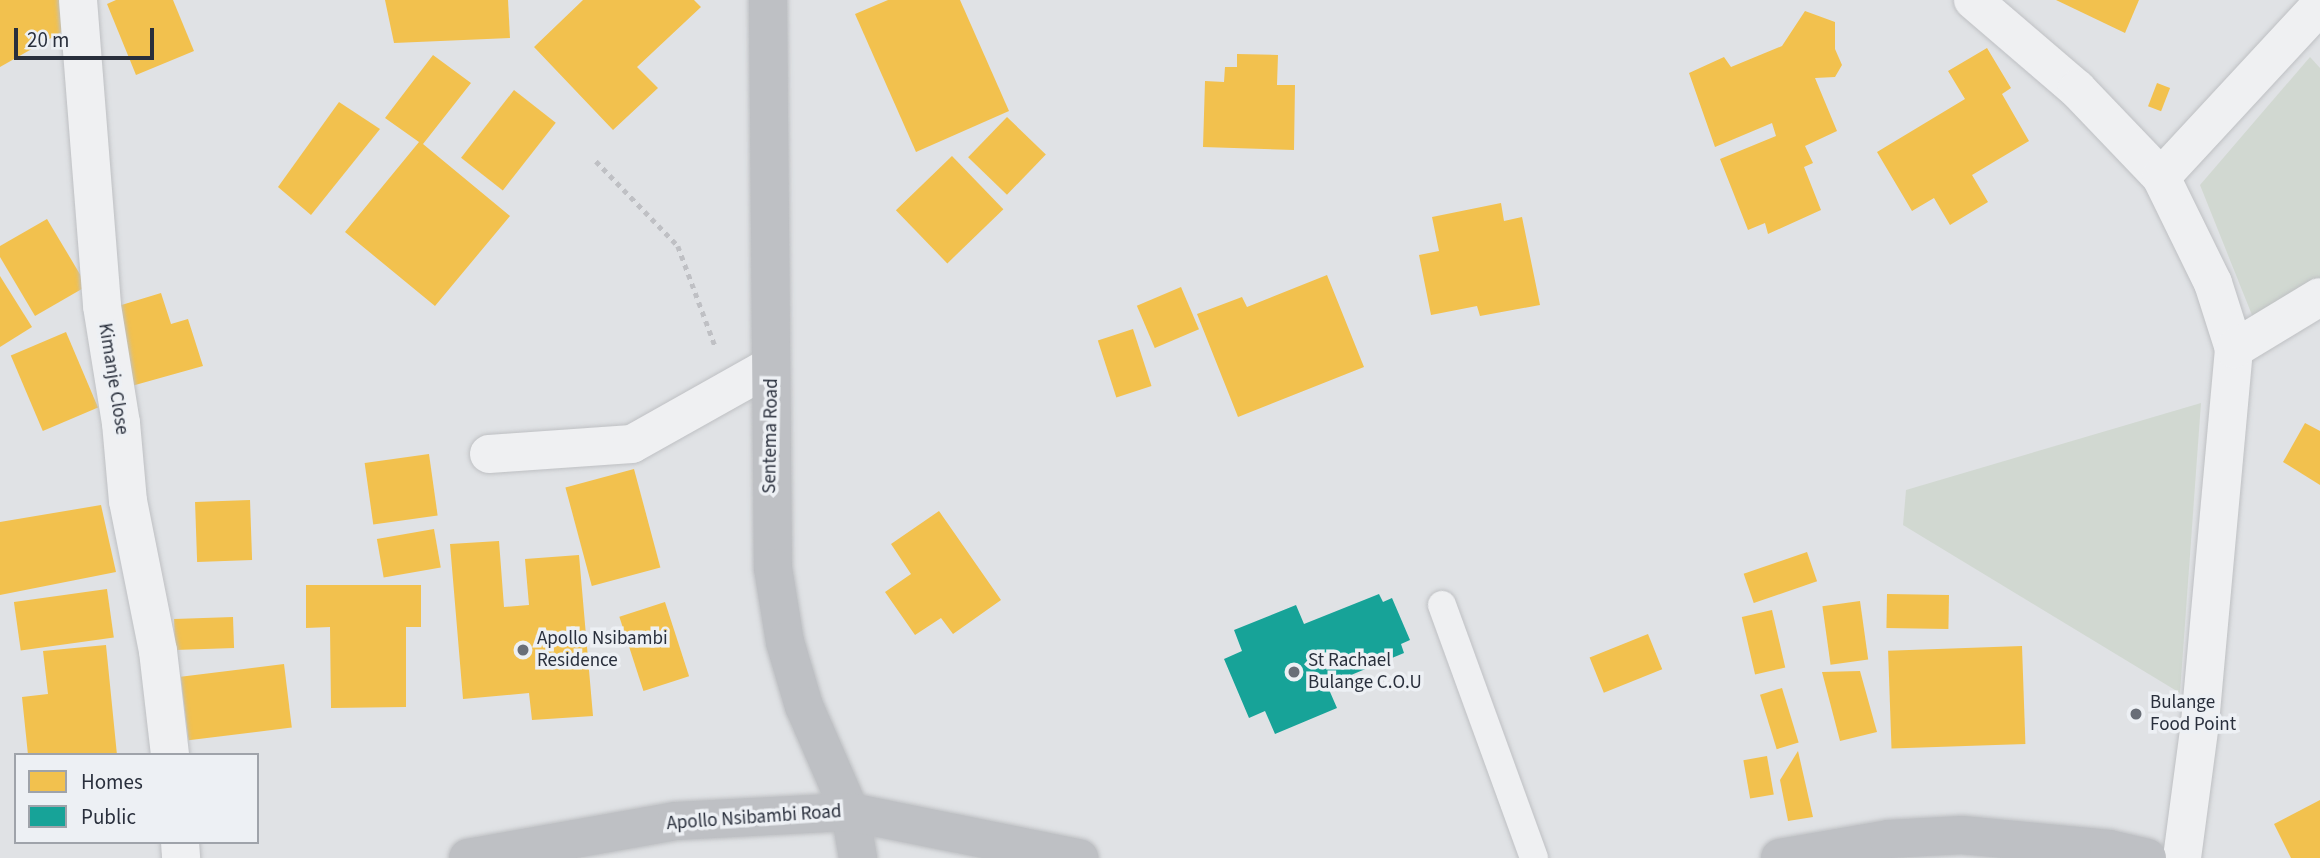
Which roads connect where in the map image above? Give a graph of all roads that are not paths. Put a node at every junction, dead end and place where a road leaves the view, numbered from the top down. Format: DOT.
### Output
graph roads {
  1 [pos="78,0"];
  2 [pos="768,0"];
  3 [pos="1973,0"];
  4 [pos="2320,5"];
  5 [pos="2161,177"];
  6 [pos="2320,297"];
  7 [pos="2234,349"];
  8 [pos="771,366"];
  9 [pos="489,454"];
  10 [pos="1442,606"];
  11 [pos="170,753"];
  12 [pos="850,811"];
  13 [pos="468,858"];
  14 [pos="858,858"];
  15 [pos="1079,858"];
  16 [pos="1534,858"];
  17 [pos="1780,858"];
  18 [pos="2147,858"];
  19 [pos="2182,858"];
  1 -- 11 [label="street, Kimanje Close"];
  2 -- 8 [label="street, Sentema Road"];
  3 -- 5 [label="street"];
  4 -- 5 [label="street"];
  5 -- 7 [label="street"];
  6 -- 7 [label="street"];
  7 -- 19 [label="street"];
  8 -- 9 [label="street"];
  8 -- 12 [label="street, Sentema Road"];
  10 -- 16 [label="lane"];
  12 -- 13 [label="street, Apollo Nsibambi Road"];
  12 -- 14 [label="street, Sentema Road"];
  12 -- 15 [label="street, Apollo Nsibambi Road"];
  17 -- 18 [label="street"];
}
